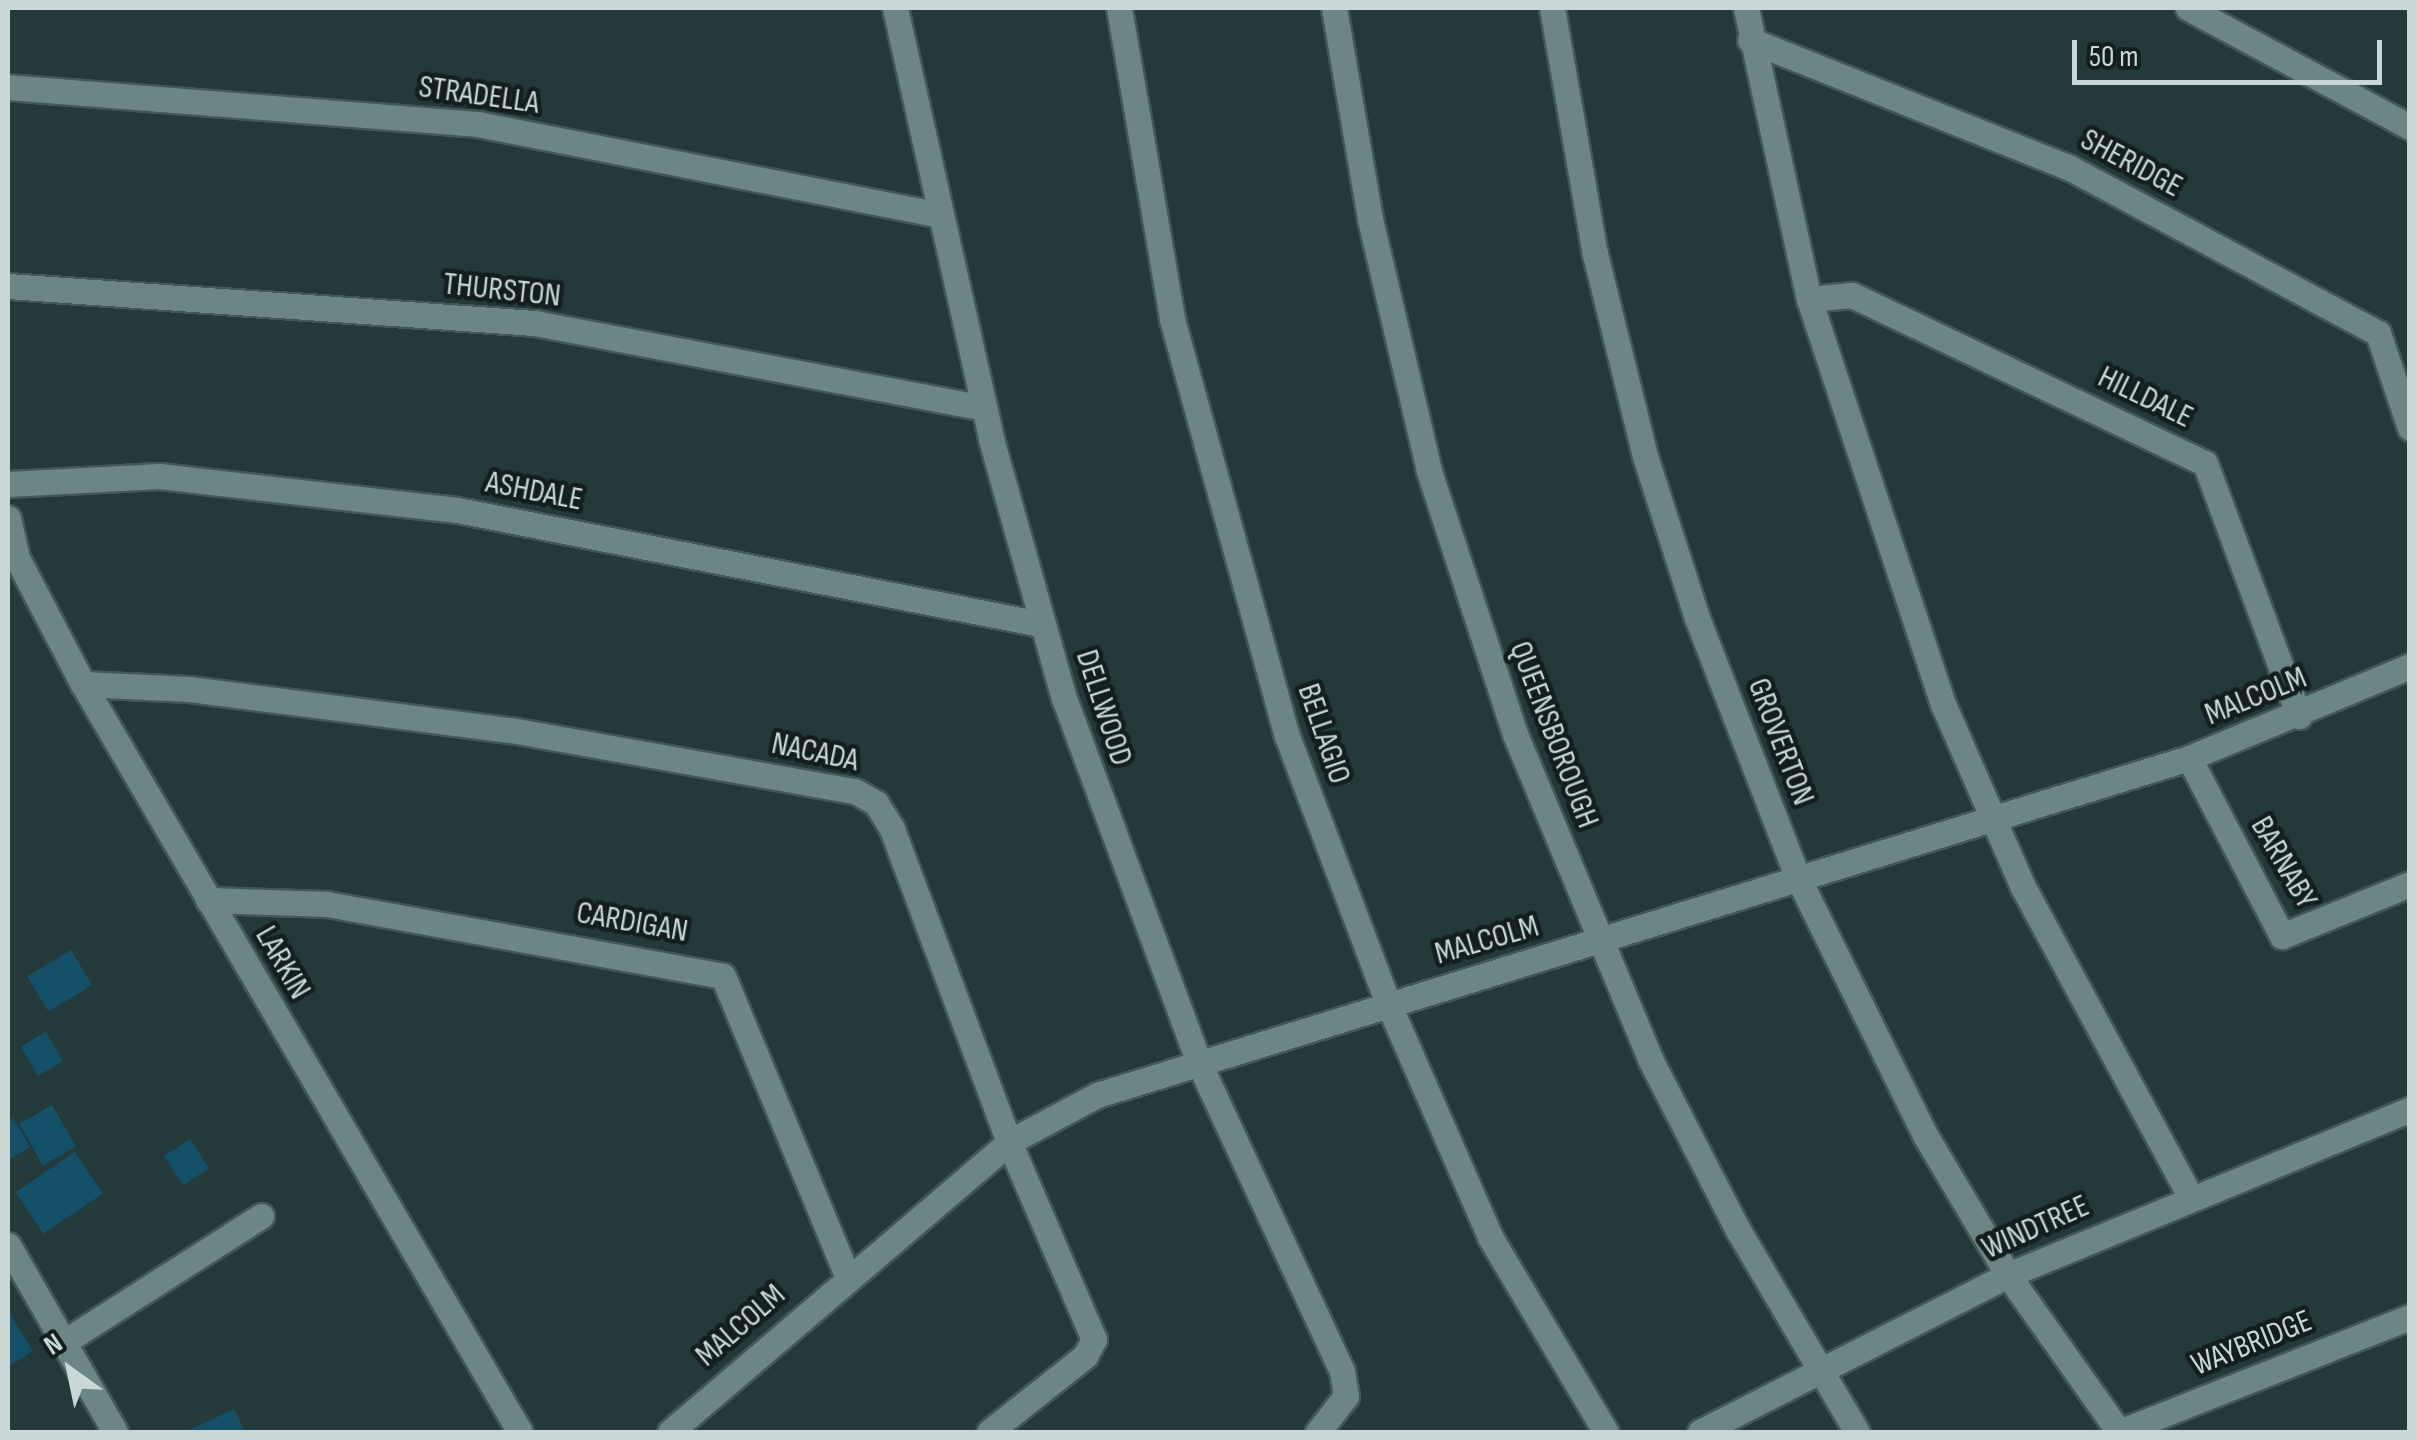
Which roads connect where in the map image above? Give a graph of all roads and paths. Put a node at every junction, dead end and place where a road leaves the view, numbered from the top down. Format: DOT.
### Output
graph roads {
  1 [pos="895,8"];
  2 [pos="1119,8"];
  3 [pos="1334,8"];
  4 [pos="1552,8"];
  5 [pos="1746,8"];
  6 [pos="2188,8"];
  7 [pos="1750,40"];
  8 [pos="8,88"];
  9 [pos="2410,127"];
  10 [pos="936,214"];
  11 [pos="8,286"];
  12 [pos="1809,299"];
  13 [pos="984,408"];
  14 [pos="2410,428"];
  15 [pos="8,484"];
  16 [pos="8,518"];
  17 [pos="1041,624"];
  18 [pos="2410,666"];
  19 [pos="83,684"];
  20 [pos="2300,716"];
  21 [pos="2189,758"];
  22 [pos="1996,820"];
  23 [pos="1798,878"];
  24 [pos="2410,884"];
  25 [pos="208,900"];
  26 [pos="1598,942"];
  27 [pos="1388,1003"];
  28 [pos="1198,1062"];
  29 [pos="2410,1109"];
  30 [pos="1008,1142"];
  31 [pos="2190,1196"];
  32 [pos="261,1216"];
  33 [pos="8,1245"];
  34 [pos="2008,1275"];
  35 [pos="847,1276"];
  36 [pos="2410,1316"];
  37 [pos="64,1342"];
  38 [pos="1818,1368"];
  39 [pos="113,1432"];
  40 [pos="520,1432"];
  41 [pos="670,1432"];
  42 [pos="989,1432"];
  43 [pos="1318,1432"];
  44 [pos="1606,1432"];
  45 [pos="1700,1432"];
  46 [pos="1857,1432"];
  47 [pos="2119,1432"];
  1 -- 10 [label="street, DELLWOOD"];
  2 -- 27 [label="street, BELLAGIO"];
  3 -- 26 [label="street, QUEENSBOROUGH"];
  4 -- 23 [label="street, GROVERTON"];
  5 -- 7 [label="street"];
  6 -- 9 [label="street"];
  7 -- 12 [label="street"];
  7 -- 14 [label="street, SHERIDGE"];
  8 -- 10 [label="street, STRADELLA"];
  10 -- 13 [label="street, DELLWOOD"];
  11 -- 13 [label="street, THURSTON"];
  12 -- 20 [label="street, HILLDALE"];
  12 -- 22 [label="street"];
  13 -- 17 [label="street, DELLWOOD"];
  15 -- 17 [label="street, ASHDALE"];
  16 -- 19 [label="street, LARKIN"];
  17 -- 28 [label="street, DELLWOOD"];
  18 -- 20 [label="street, MALCOLM"];
  19 -- 25 [label="street, LARKIN"];
  19 -- 30 [label="street, NACADA"];
  20 -- 21 [label="street, MALCOLM"];
  21 -- 22 [label="street, MALCOLM"];
  21 -- 24 [label="street, BARNABY"];
  22 -- 23 [label="street, MALCOLM"];
  22 -- 31 [label="street"];
  23 -- 26 [label="street, MALCOLM"];
  23 -- 34 [label="street, GROVERTON"];
  25 -- 35 [label="street, CARDIGAN"];
  25 -- 40 [label="street, LARKIN"];
  26 -- 27 [label="street, MALCOLM"];
  26 -- 38 [label="street, QUEENSBOROUGH"];
  27 -- 28 [label="street, MALCOLM"];
  27 -- 44 [label="street, BELLAGIO"];
  28 -- 30 [label="street, MALCOLM"];
  28 -- 43 [label="street, DELLWOOD"];
  29 -- 31 [label="street, WINDTREE"];
  30 -- 35 [label="street, MALCOLM"];
  30 -- 42 [label="street, NACADA"];
  31 -- 34 [label="street, WINDTREE"];
  32 -- 37 [label="street"];
  33 -- 37 [label="street"];
  34 -- 38 [label="street, WINDTREE"];
  34 -- 47 [label="street, GROVERTON"];
  35 -- 41 [label="street, MALCOLM"];
  36 -- 47 [label="street, WAYBRIDGE"];
  37 -- 39 [label="street"];
  38 -- 45 [label="street, WINDTREE"];
  38 -- 46 [label="street, QUEENSBOROUGH"];
}
